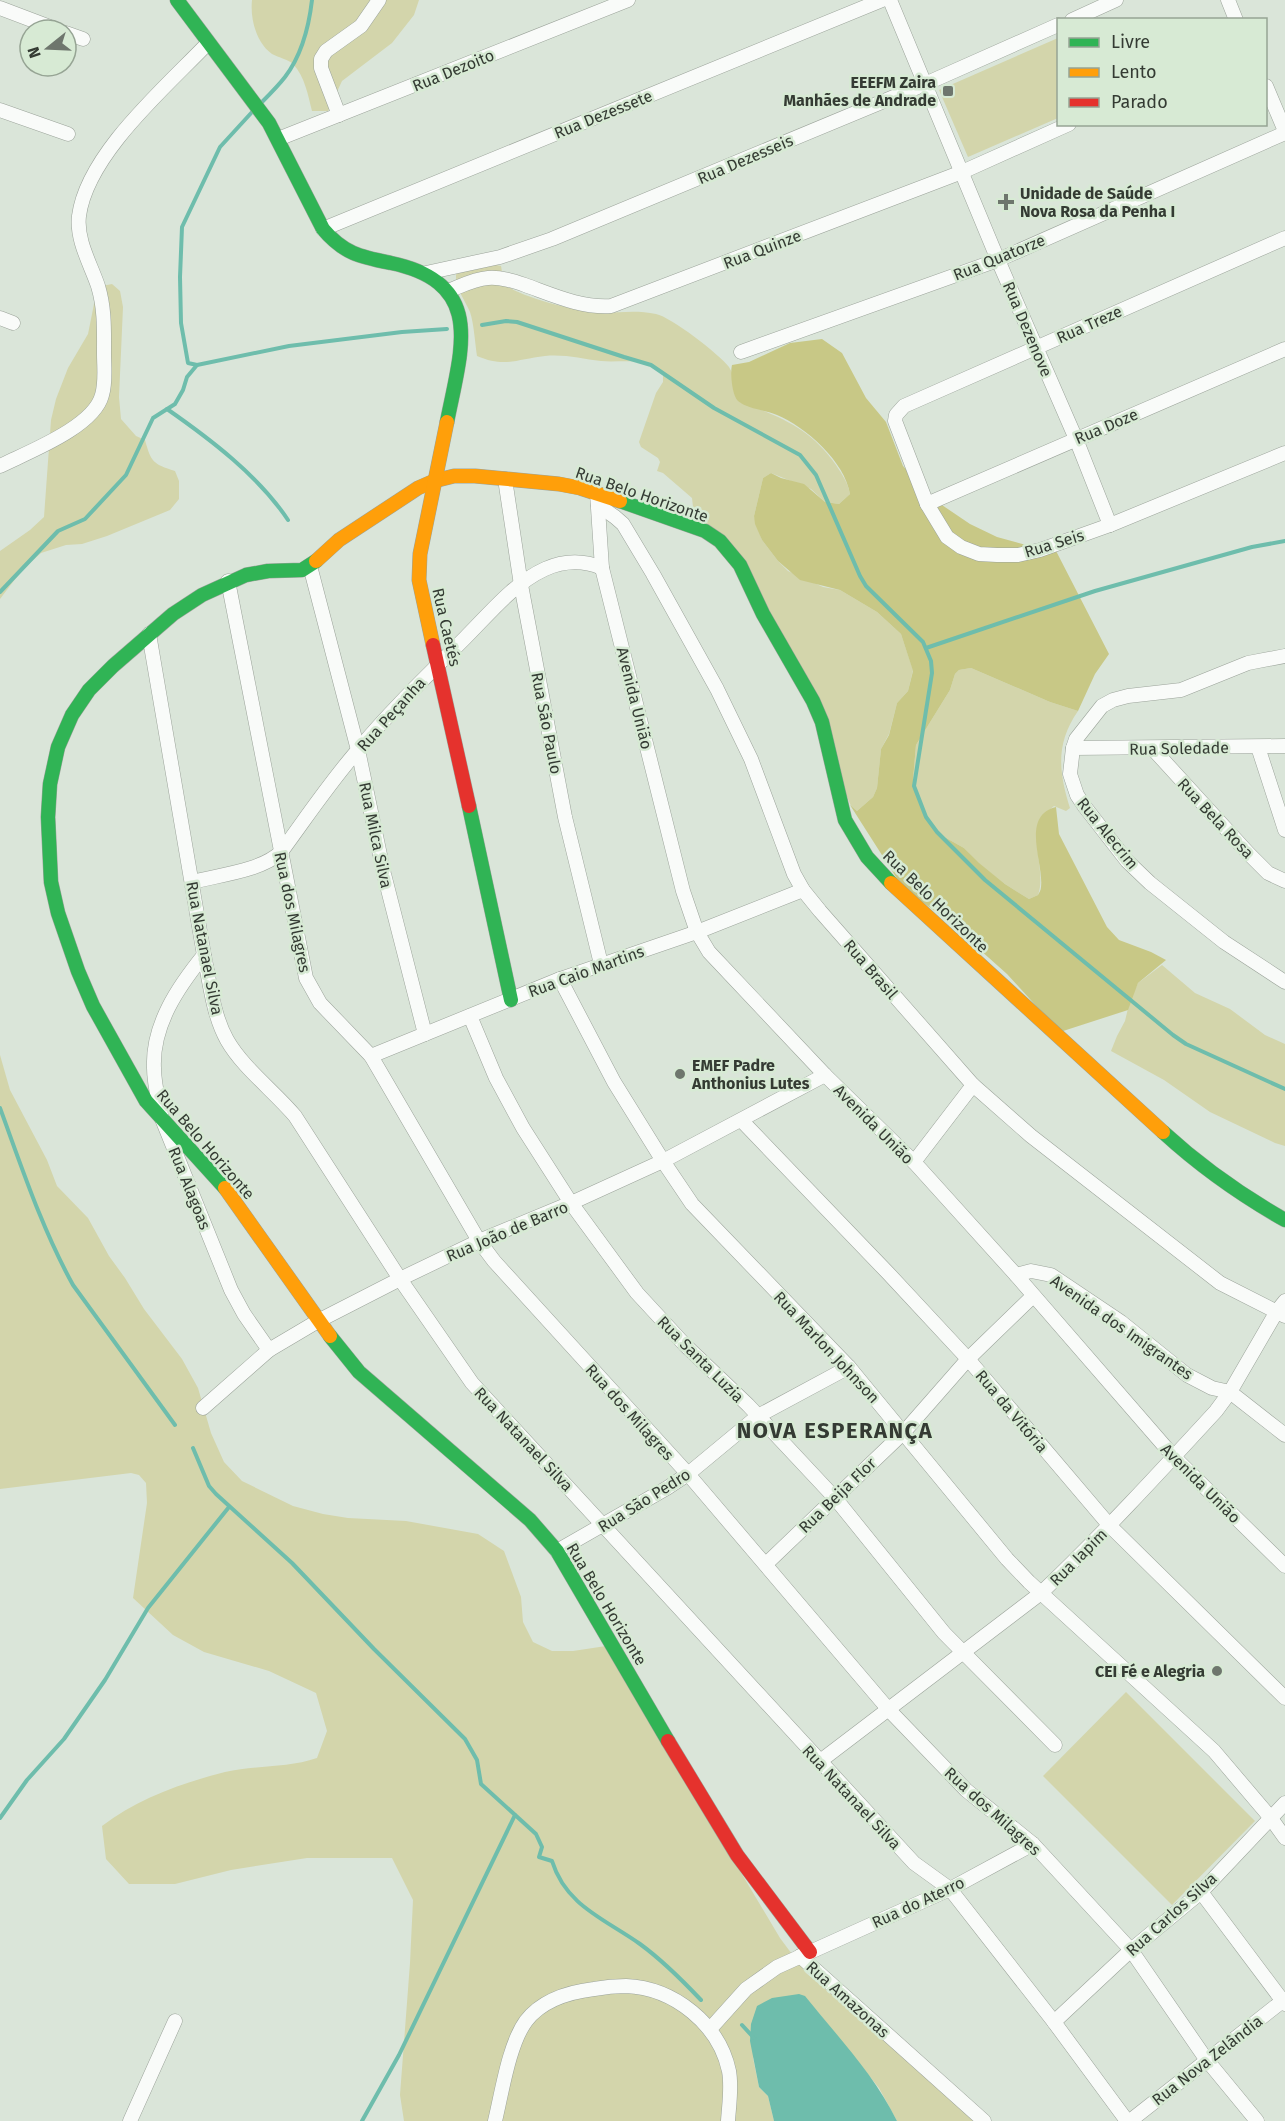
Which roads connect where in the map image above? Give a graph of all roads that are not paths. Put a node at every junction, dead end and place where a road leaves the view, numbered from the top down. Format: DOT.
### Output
graph roads {
  1 [pos="177,0"];
  2 [pos="379,0"];
  3 [pos="628,0"];
  4 [pos="882,0"];
  5 [pos="890,0"];
  6 [pos="1116,0"];
  7 [pos="1228,0"];
  8 [pos="0,8"];
  9 [pos="26,18"];
  10 [pos="1076,18"];
  11 [pos="1235,18"];
  12 [pos="1057,26"];
  13 [pos="78,37"];
  14 [pos="83,39"];
  15 [pos="208,43"];
  16 [pos="926,84"];
  17 [pos="1267,88"];
  18 [pos="0,110"];
  19 [pos="339,115"];
  20 [pos="1065,126"];
  21 [pos="1285,132"];
  22 [pos="68,134"];
  23 [pos="278,139"];
  24 [pos="962,172"];
  25 [pos="323,229"];
  26 [pos="1285,238"];
  27 [pos="998,260"];
  28 [pos="426,273"];
  29 [pos="448,291"];
  30 [pos="1036,348"];
  31 [pos="1285,349"];
  32 [pos="741,352"];
  33 [pos="896,415"];
  34 [pos="1076,439"];
  35 [pos="1285,453"];
  36 [pos="0,466"];
  37 [pos="506,479"];
  38 [pos="434,481"];
  39 [pos="597,499"];
  40 [pos="927,504"];
  41 [pos="1110,525"];
  42 [pos="310,566"];
  43 [pos="602,568"];
  44 [pos="228,581"];
  45 [pos="521,585"];
  46 [pos="149,634"];
  47 [pos="1285,656"];
  48 [pos="438,663"];
  49 [pos="1285,746"];
  50 [pos="1257,747"];
  51 [pos="1073,748"];
  52 [pos="1153,749"];
  53 [pos="358,750"];
  54 [pos="1285,831"];
  55 [pos="281,852"];
  56 [pos="1285,881"];
  57 [pos="192,882"];
  58 [pos="803,890"];
  59 [pos="697,932"];
  60 [pos="204,955"];
  61 [pos="601,964"];
  62 [pos="560,979"];
  63 [pos="1285,982"];
  64 [pos="511,1000"];
  65 [pos="470,1016"];
  66 [pos="424,1034"];
  67 [pos="371,1056"];
  68 [pos="825,1075"];
  69 [pos="973,1085"];
  70 [pos="162,1119"];
  71 [pos="742,1121"];
  72 [pos="663,1161"];
  73 [pos="914,1162"];
  74 [pos="571,1203"];
  75 [pos="1285,1220"];
  76 [pos="479,1241"];
  77 [pos="1016,1275"];
  78 [pos="400,1279"];
  79 [pos="1033,1296"];
  80 [pos="1282,1310"];
  81 [pos="318,1321"];
  82 [pos="269,1350"];
  83 [pos="968,1359"];
  84 [pos="849,1367"];
  85 [pos="1230,1392"];
  86 [pos="203,1408"];
  87 [pos="758,1416"];
  88 [pos="904,1432"];
  89 [pos="1285,1435"];
  90 [pos="1174,1457"];
  91 [pos="688,1474"];
  92 [pos="835,1498"];
  93 [pos="604,1525"];
  94 [pos="1110,1526"];
  95 [pos="557,1551"];
  96 [pos="766,1564"];
  97 [pos="1285,1566"];
  98 [pos="1041,1593"];
  99 [pos="963,1653"];
  100 [pos="1285,1698"];
  101 [pos="890,1710"];
  102 [pos="1055,1745"];
  103 [pos="819,1762"];
  104 [pos="1285,1803"];
  105 [pos="1270,1817"];
  106 [pos="1285,1838"];
  107 [pos="1033,1844"];
  108 [pos="950,1889"];
  109 [pos="1201,1892"];
  110 [pos="1131,1950"];
  111 [pos="805,1954"];
  112 [pos="1284,2001"];
  113 [pos="175,2021"];
  114 [pos="1054,2022"];
  115 [pos="710,2030"];
  116 [pos="1206,2059"];
  117 [pos="130,2121"];
  118 [pos="495,2121"];
  119 [pos="728,2121"];
  120 [pos="984,2121"];
  121 [pos="1128,2121"];
  122 [pos="1257,2121"];
  1 -- 15 [label="street"];
  2 -- 19 [label="street"];
  3 -- 19 [label="street, Rua Dezoito"];
  4 -- 25 [label="street, Rua Dezessete"];
  5 -- 16 [label="street, Rua Dezenove"];
  6 -- 10 [label="street"];
  7 -- 11 [label="street"];
  8 -- 9 [label="street"];
  12 -- 16 [label="street, Rua Dezesseis"];
  13 -- 14 [label="street"];
  15 -- 23 [label="street"];
  15 -- 36 [label="street"];
  16 -- 24 [label="street, Rua Dezenove"];
  16 -- 28 [label="street, Rua Dezesseis"];
  17 -- 21 [label="street"];
  18 -- 22 [label="street"];
  19 -- 23 [label="street, Rua Dezoito"];
  20 -- 24 [label="street, Rua Quinze"];
  21 -- 27 [label="street, Rua Quatorze"];
  23 -- 25 [label="street"];
  24 -- 27 [label="street, Rua Dezenove"];
  24 -- 29 [label="street, Rua Quinze"];
  25 -- 28 [label="street"];
  26 -- 30 [label="street, Rua Treze"];
  27 -- 30 [label="street, Rua Dezenove"];
  27 -- 32 [label="street, Rua Quatorze"];
  28 -- 29 [label="street, Rua Caetés"];
  29 -- 38 [label="street, Rua Caetés"];
  30 -- 33 [label="street, Rua Treze"];
  30 -- 34 [label="street, Rua Dezenove"];
  31 -- 34 [label="street, Rua Doze"];
  33 -- 40 [label="street, Rua Seis"];
  34 -- 40 [label="street, Rua Doze"];
  34 -- 41 [label="street, Rua Dezenove"];
  35 -- 41 [label="street, Rua Seis"];
  37 -- 38 [label="street, Rua Belo Horizonte"];
  37 -- 39 [label="street, Rua Belo Horizonte"];
  37 -- 45 [label="street, Rua São Paulo"];
  38 -- 42 [label="street, Rua Belo Horizonte"];
  38 -- 48 [label="street, Rua Caetés"];
  39 -- 43 [label="street, Avenida União"];
  39 -- 58 [label="street, Rua Brasil"];
  39 -- 75 [label="street, Rua Belo Horizonte"];
  40 -- 41 [label="street, Rua Seis"];
  42 -- 44 [label="street, Rua Belo Horizonte"];
  42 -- 53 [label="street, Rua Milca Silva"];
  43 -- 45 [label="street, Rua Peçanha"];
  43 -- 59 [label="street, Avenida União"];
  44 -- 46 [label="street, Rua Belo Horizonte"];
  44 -- 55 [label="street, Rua dos Milagres"];
  45 -- 48 [label="street, Rua Peçanha"];
  45 -- 61 [label="street, Rua São Paulo"];
  46 -- 57 [label="street, Rua Natanael Silva"];
  46 -- 70 [label="street, Rua Belo Horizonte"];
  47 -- 51 [label="street, Rua Alecrim"];
  48 -- 53 [label="street, Rua Peçanha"];
  48 -- 64 [label="street, Rua Caetés"];
  49 -- 50 [label="street, Rua Soledade"];
  50 -- 52 [label="street, Rua Soledade"];
  50 -- 54 [label="street"];
  51 -- 52 [label="street, Rua Soledade"];
  51 -- 63 [label="street, Rua Alecrim"];
  52 -- 56 [label="street, Rua Bela Rosa"];
  53 -- 55 [label="street, Rua Peçanha"];
  53 -- 66 [label="street, Rua Milca Silva"];
  55 -- 57 [label="street, Rua Peçanha"];
  55 -- 67 [label="street, Rua dos Milagres"];
  57 -- 60 [label="street, Rua Natanael Silva"];
  58 -- 59 [label="street, Rua Caio Martins"];
  58 -- 69 [label="street, Rua Brasil"];
  59 -- 61 [label="street, Rua Caio Martins"];
  59 -- 68 [label="street, Avenida União"];
  60 -- 70 [label="street, Rua Alagoas"];
  60 -- 78 [label="street, Rua Natanael Silva"];
  61 -- 62 [label="street, Rua Caio Martins"];
  62 -- 64 [label="street, Rua Caio Martins"];
  62 -- 72 [label="street, Rua Marlon Johnson"];
  64 -- 65 [label="street, Rua Caio Martins"];
  65 -- 66 [label="street, Rua Caio Martins"];
  65 -- 74 [label="street, Rua Santa Luzia"];
  66 -- 67 [label="street, Rua Caio Martins"];
  67 -- 76 [label="street, Rua dos Milagres"];
  68 -- 71 [label="street, Rua João de Barro"];
  68 -- 73 [label="street, Avenida União"];
  69 -- 73 [label="street"];
  69 -- 80 [label="street, Rua Brasil"];
  70 -- 81 [label="street, Rua Belo Horizonte"];
  70 -- 82 [label="street, Rua Alagoas"];
  71 -- 72 [label="street, Rua João de Barro"];
  71 -- 83 [label="street, Rua da Vitória"];
  72 -- 74 [label="street, Rua João de Barro"];
  72 -- 84 [label="street, Rua Marlon Johnson"];
  73 -- 77 [label="street, Avenida União"];
  74 -- 76 [label="street, Rua João de Barro"];
  74 -- 87 [label="street, Rua Santa Luzia"];
  76 -- 78 [label="street, Rua João de Barro"];
  76 -- 91 [label="street, Rua dos Milagres"];
  77 -- 79 [label="street, Avenida União"];
  77 -- 85 [label="street, Avenida dos Imigrantes"];
  78 -- 81 [label="street, Rua João de Barro"];
  78 -- 93 [label="street, Rua Natanael Silva"];
  79 -- 83 [label="street, Rua Beija Flor"];
  79 -- 90 [label="street, Avenida União"];
  80 -- 85 [label="street, Rua Iapim"];
  81 -- 82 [label="street, Rua João de Barro"];
  81 -- 95 [label="street, Rua Belo Horizonte"];
  82 -- 86 [label="street, Rua João de Barro"];
  83 -- 88 [label="street, Rua Beija Flor"];
  83 -- 94 [label="street, Rua da Vitória"];
  84 -- 87 [label="street, Rua São Pedro"];
  84 -- 88 [label="street, Rua Marlon Johnson"];
  85 -- 89 [label="street, Avenida dos Imigrantes"];
  85 -- 90 [label="street, Rua Iapim"];
  87 -- 91 [label="street, Rua São Pedro"];
  87 -- 92 [label="street, Rua Santa Luzia"];
  88 -- 92 [label="street, Rua Beija Flor"];
  88 -- 98 [label="street, Rua Marlon Johnson"];
  90 -- 94 [label="street, Rua Iapim"];
  90 -- 97 [label="street, Avenida União"];
  91 -- 93 [label="street, Rua São Pedro"];
  91 -- 96 [label="street, Rua dos Milagres"];
  92 -- 96 [label="street, Rua Beija Flor"];
  92 -- 99 [label="street, Rua Santa Luzia"];
  93 -- 95 [label="street, Rua São Pedro"];
  93 -- 103 [label="street, Rua Natanael Silva"];
  94 -- 98 [label="street, Rua Iapim"];
  94 -- 100 [label="street, Rua da Vitória"];
  95 -- 111 [label="street, Rua Belo Horizonte"];
  96 -- 101 [label="street, Rua dos Milagres"];
  98 -- 99 [label="street, Rua Iapim"];
  98 -- 105 [label="street, Rua Marlon Johnson"];
  99 -- 101 [label="street, Rua Iapim"];
  99 -- 102 [label="street, Rua Santa Luzia"];
  101 -- 103 [label="street, Rua Iapim"];
  101 -- 107 [label="street, Rua dos Milagres"];
  103 -- 108 [label="street, Rua Natanael Silva"];
  104 -- 105 [label="street, Rua Carlos Silva"];
  105 -- 106 [label="street, Rua Marlon Johnson"];
  105 -- 109 [label="street, Rua Carlos Silva"];
  107 -- 108 [label="street, Rua do Aterro"];
  107 -- 110 [label="street, Rua dos Milagres"];
  108 -- 111 [label="street, Rua do Aterro"];
  108 -- 114 [label="street, Rua Natanael Silva"];
  109 -- 110 [label="street, Rua Carlos Silva"];
  109 -- 112 [label="street"];
  110 -- 114 [label="street, Rua Carlos Silva"];
  110 -- 116 [label="street, Rua dos Milagres"];
  111 -- 115 [label="street, Rua Amazonas"];
  111 -- 120 [label="street, Rua Amazonas"];
  112 -- 116 [label="street, Rua Nova Zelândia"];
  113 -- 117 [label="street"];
  114 -- 121 [label="street, Rua Natanael Silva"];
  115 -- 118 [label="street"];
  115 -- 119 [label="street"];
  116 -- 121 [label="street, Rua Nova Zelândia"];
  116 -- 122 [label="street, Rua dos Milagres"];
}
